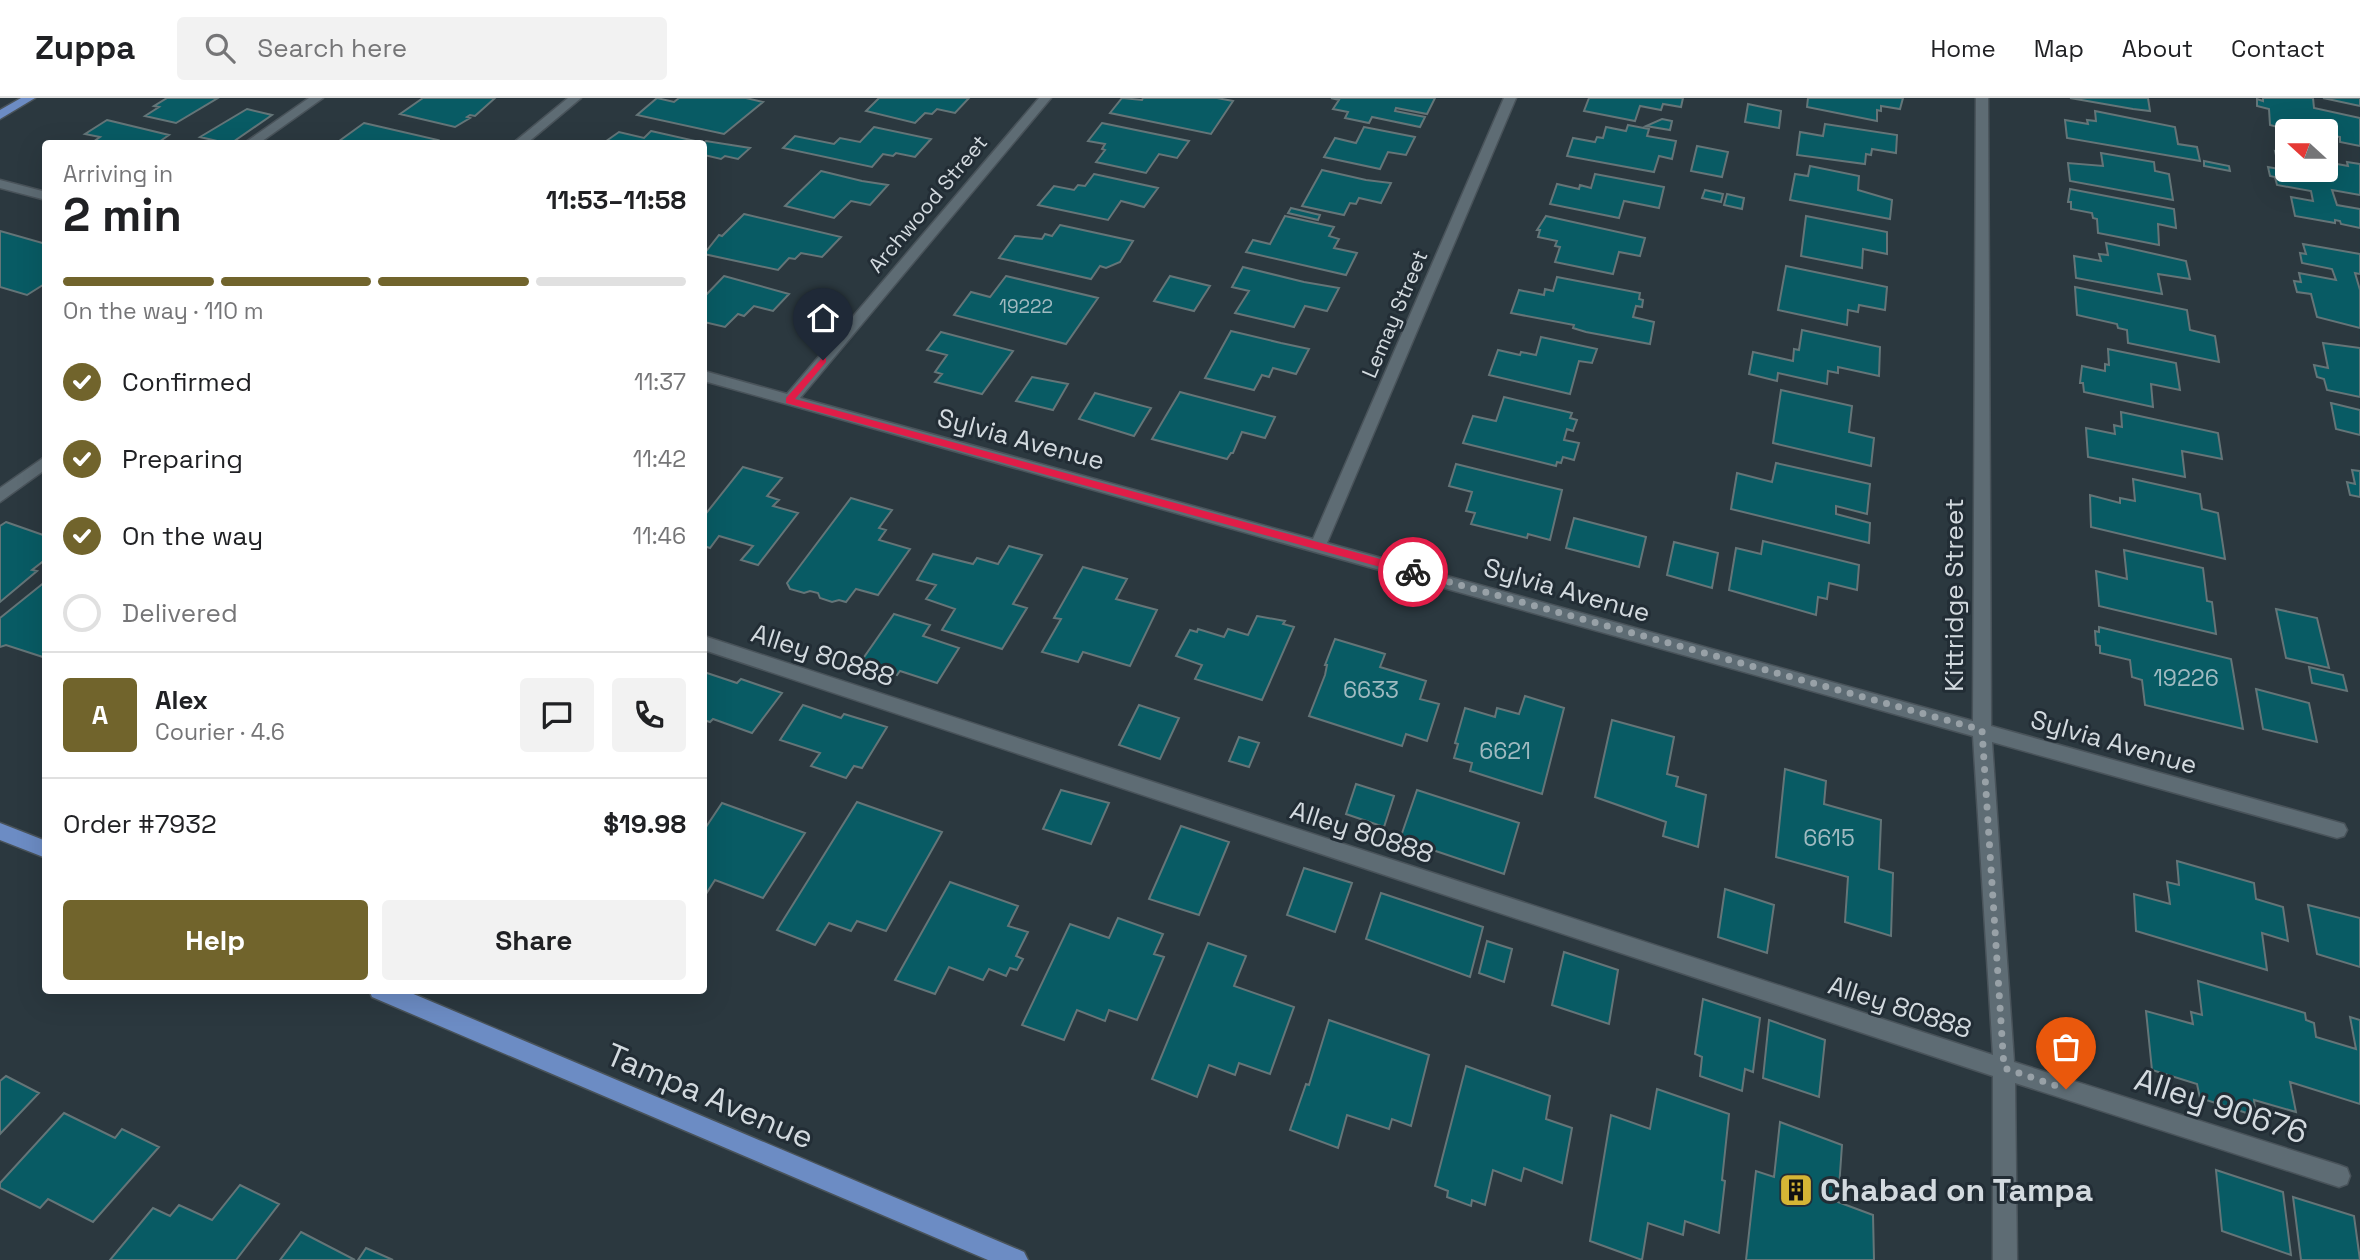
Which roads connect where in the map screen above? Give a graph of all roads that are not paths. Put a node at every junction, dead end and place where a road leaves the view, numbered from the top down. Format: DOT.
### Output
graph roads {
  1 [pos="29,98"];
  2 [pos="317,98"];
  3 [pos="575,98"];
  4 [pos="1045,98"];
  5 [pos="1510,98"];
  6 [pos="1982,98"];
  7 [pos="0,114"];
  8 [pos="255,140"];
  9 [pos="523,140"];
  10 [pos="0,184"];
  11 [pos="42,195"];
  12 [pos="707,377"];
  13 [pos="789,401"];
  14 [pos="42,464"];
  15 [pos="0,496"];
  16 [pos="1318,546"];
  17 [pos="707,644"];
  18 [pos="1982,730"];
  19 [pos="2337,830"];
  20 [pos="0,831"];
  21 [pos="42,848"];
  22 [pos="388,994"];
  23 [pos="2004,1068"];
  24 [pos="2339,1176"];
  25 [pos="1016,1260"];
  26 [pos="2005,1260"];
  1 -- 7 [label="main road"];
  2 -- 8 [label="street"];
  3 -- 9 [label="street"];
  4 -- 13 [label="street, Archwood Street"];
  5 -- 16 [label="street, Lemay Street"];
  6 -- 18 [label="street, Kittridge Street"];
  10 -- 11 [label="street"];
  12 -- 13 [label="street, Sylvia Avenue"];
  13 -- 16 [label="street, Sylvia Avenue"];
  14 -- 15 [label="street"];
  16 -- 18 [label="street, Sylvia Avenue"];
  17 -- 23 [label="street, Alley 80888"];
  18 -- 19 [label="street, Sylvia Avenue"];
  18 -- 23 [label="street, Kittridge Street"];
  20 -- 21 [label="main road"];
  22 -- 25 [label="main road, Tampa Avenue"];
  23 -- 24 [label="street, Alley 90676"];
  23 -- 26 [label="street, Kittridge Street"];
}
